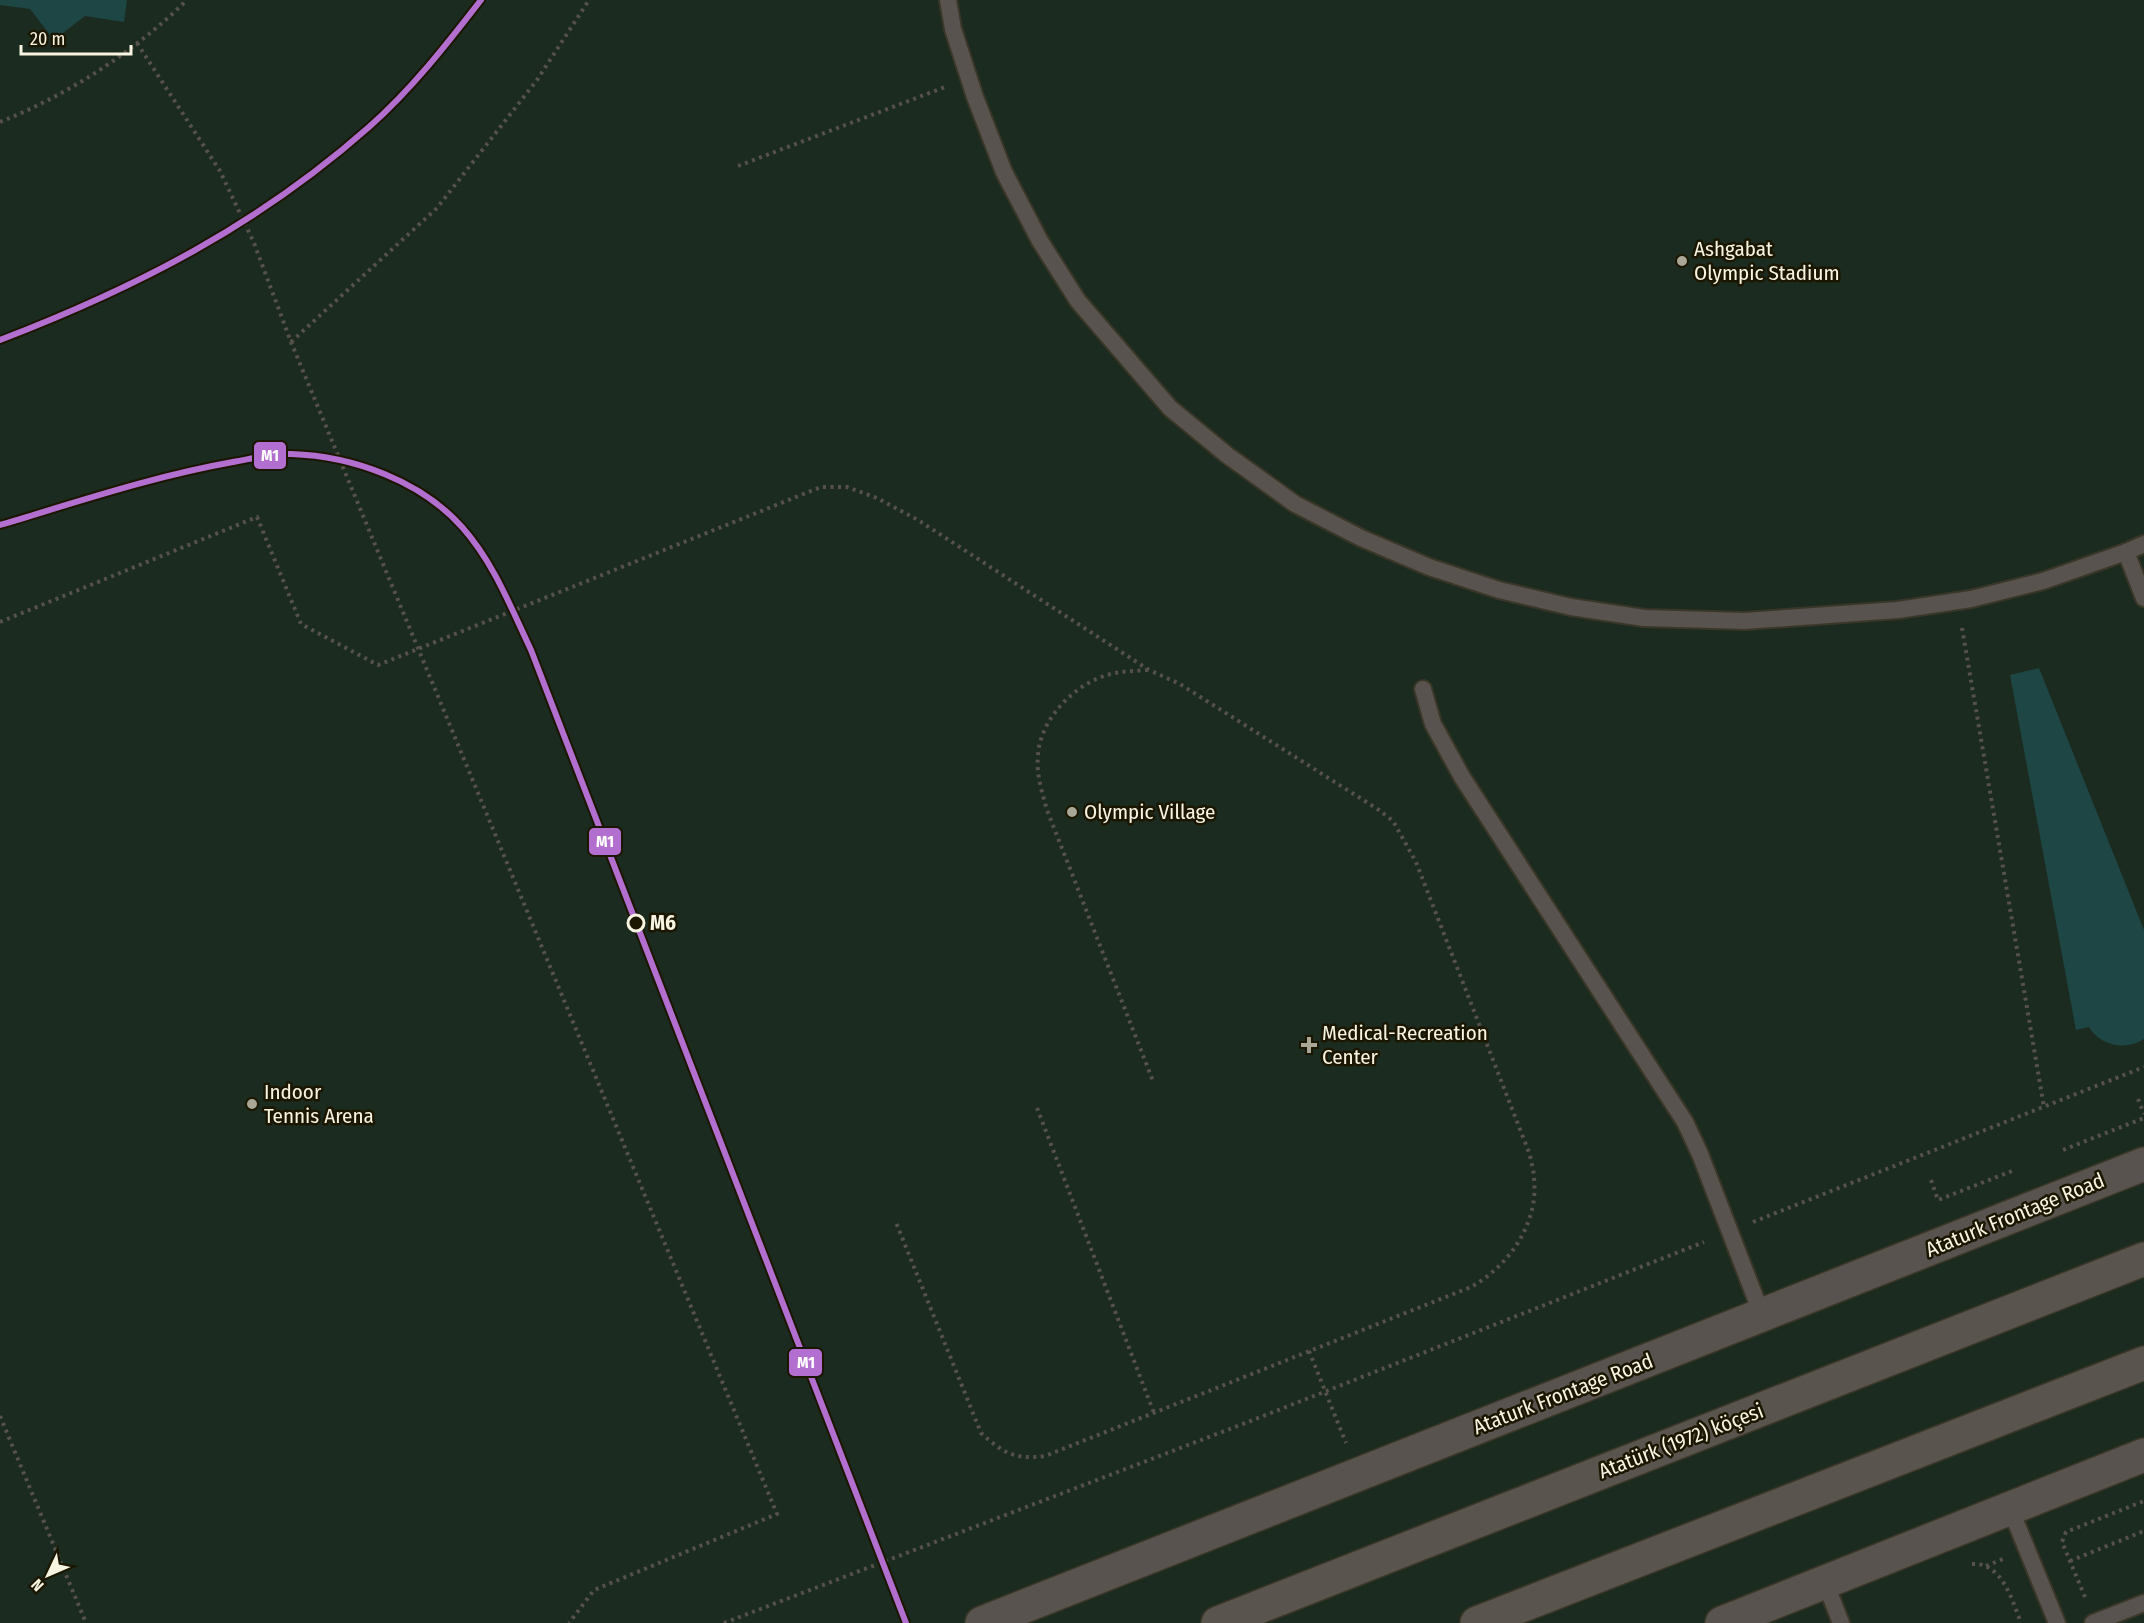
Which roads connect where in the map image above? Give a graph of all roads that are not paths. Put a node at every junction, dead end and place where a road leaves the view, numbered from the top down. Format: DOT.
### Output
graph roads {
  1 [pos="948,0"];
  2 [pos="2144,544"];
  3 [pos="2126,552"];
  4 [pos="2144,598"];
  5 [pos="1423,689"];
  6 [pos="2144,1164"];
  7 [pos="2144,1258"];
  8 [pos="1762,1315"];
  9 [pos="2144,1363"];
  10 [pos="2144,1455"];
  11 [pos="2010,1508"];
  12 [pos="1825,1582"];
  13 [pos="2144,1603"];
  14 [pos="982,1623"];
  15 [pos="1218,1623"];
  16 [pos="1477,1623"];
  17 [pos="1722,1623"];
  18 [pos="1841,1623"];
  19 [pos="2057,1623"];
  20 [pos="2094,1623"];
  1 -- 3 [label="lane"];
  2 -- 3 [label="lane"];
  3 -- 4 [label="lane"];
  5 -- 8 [label="lane"];
  6 -- 8 [label="street, Ataturk Frontage Road"];
  7 -- 15 [label="main road, Atatürk (1972) köçesi"];
  8 -- 14 [label="street, Ataturk Frontage Road"];
  9 -- 16 [label="main road"];
  10 -- 11 [label="street"];
  11 -- 12 [label="street"];
  11 -- 19 [label="lane"];
  12 -- 17 [label="street"];
  12 -- 18 [label="lane"];
  13 -- 20 [label="lane"];
}
